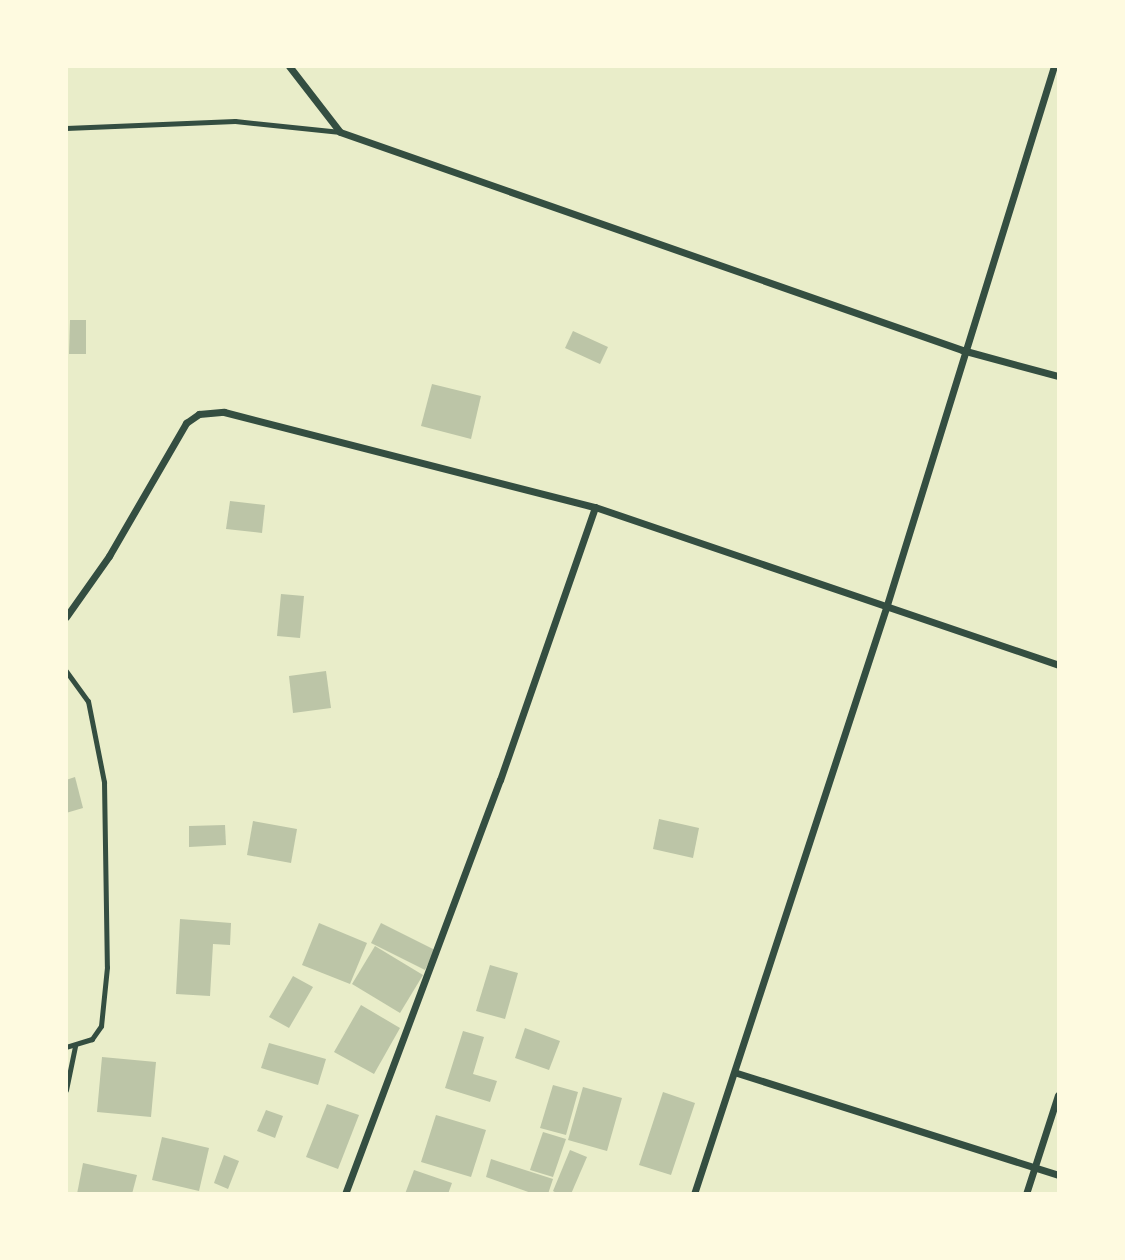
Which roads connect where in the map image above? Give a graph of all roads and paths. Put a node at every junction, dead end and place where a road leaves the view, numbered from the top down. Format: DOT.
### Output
graph roads {
  1 [pos="289,66"];
  2 [pos="1054,66"];
  3 [pos="66,128"];
  4 [pos="340,132"];
  5 [pos="962,350"];
  6 [pos="1059,376"];
  7 [pos="595,507"];
  8 [pos="886,608"];
  9 [pos="66,617"];
  10 [pos="1059,665"];
  11 [pos="66,671"];
  12 [pos="66,1046"];
  13 [pos="75,1046"];
  14 [pos="737,1073"];
  15 [pos="66,1090"];
  16 [pos="1059,1095"];
  17 [pos="1035,1165"];
  18 [pos="1059,1175"];
  19 [pos="345,1194"];
  20 [pos="694,1194"];
  21 [pos="1026,1194"];
  1 -- 4 [label="street"];
  2 -- 5 [label="street"];
  3 -- 4 [label="lane"];
  4 -- 5 [label="street"];
  5 -- 6 [label="street"];
  5 -- 8 [label="street"];
  7 -- 8 [label="street"];
  7 -- 9 [label="street"];
  7 -- 19 [label="street"];
  8 -- 10 [label="street"];
  8 -- 14 [label="street"];
  11 -- 13 [label="lane"];
  12 -- 13 [label="lane"];
  13 -- 15 [label="lane"];
  14 -- 17 [label="street"];
  14 -- 20 [label="street"];
  16 -- 17 [label="street"];
  17 -- 18 [label="street"];
  17 -- 21 [label="street"];
}
